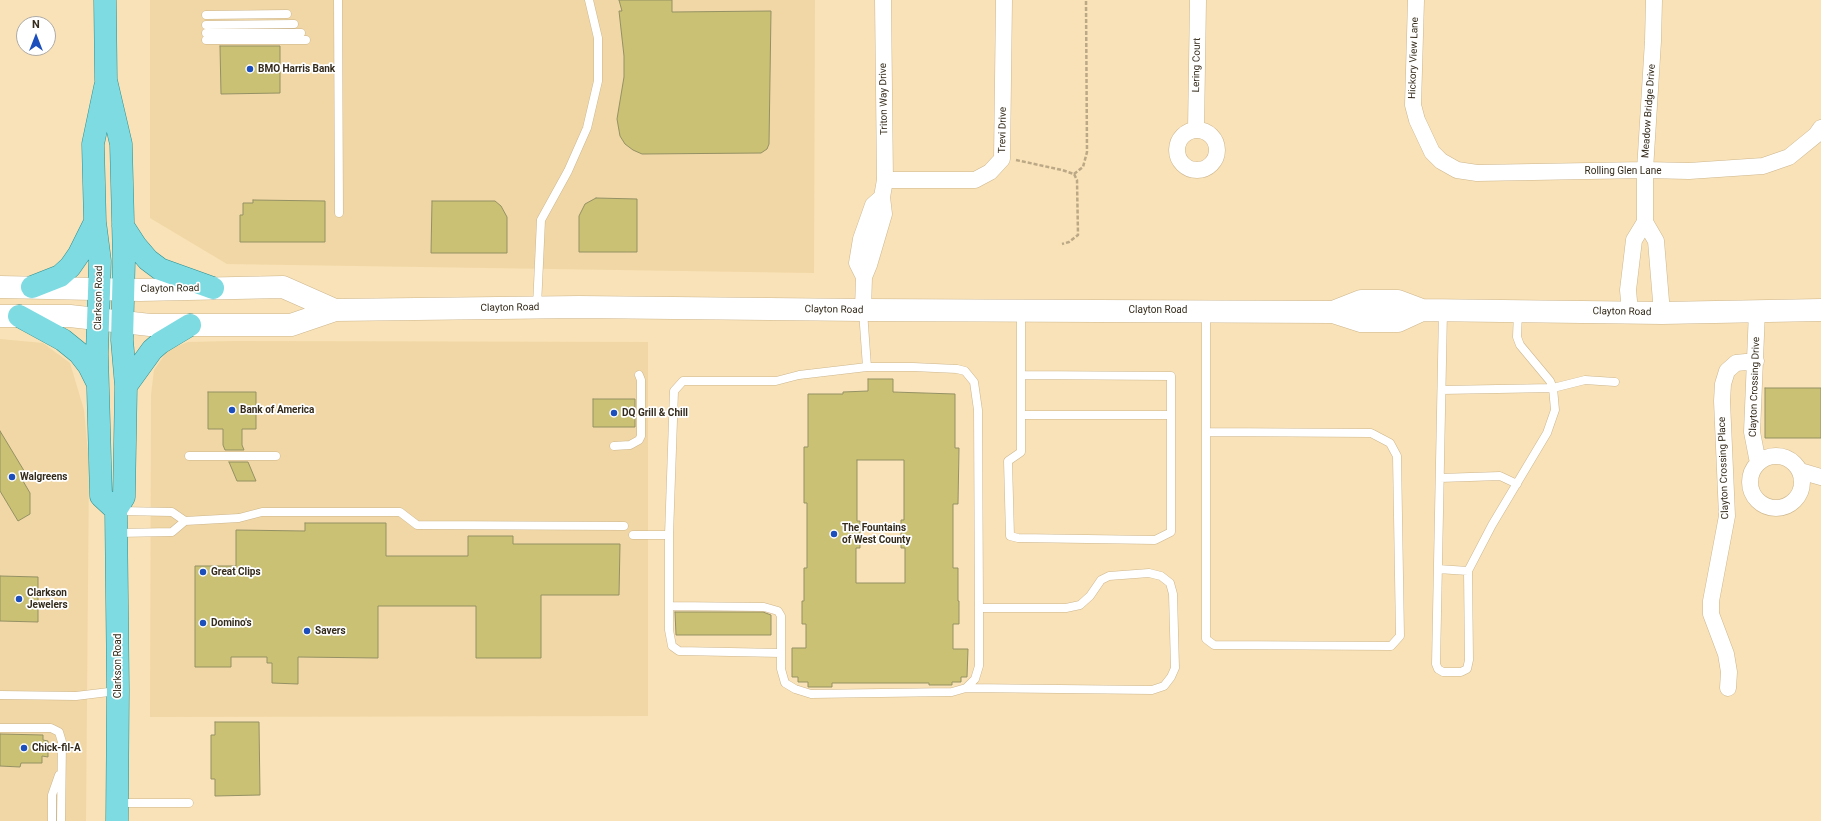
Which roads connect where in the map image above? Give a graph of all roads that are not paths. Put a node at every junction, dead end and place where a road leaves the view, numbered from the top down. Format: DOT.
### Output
graph roads {
  1 [pos="105,0"];
  2 [pos="338,0"];
  3 [pos="589,0"];
  4 [pos="883,0"];
  5 [pos="1004,0"];
  6 [pos="1198,0"];
  7 [pos="1416,0"];
  8 [pos="1654,0"];
  9 [pos="288,14"];
  10 [pos="206,15"];
  11 [pos="294,24"];
  12 [pos="303,36"];
  13 [pos="106,80"];
  14 [pos="1821,128"];
  15 [pos="1196,130"];
  16 [pos="1426,138"];
  17 [pos="1645,170"];
  18 [pos="885,180"];
  19 [pos="339,213"];
  20 [pos="95,222"];
  21 [pos="1644,222"];
  22 [pos="123,226"];
  23 [pos="0,287"];
  24 [pos="32,288"];
  25 [pos="213,288"];
  26 [pos="99,289"];
  27 [pos="123,289"];
  28 [pos="537,307"];
  29 [pos="335,310"];
  30 [pos="863,310"];
  31 [pos="1021,310"];
  32 [pos="1206,310"];
  33 [pos="1433,310"];
  34 [pos="1757,310"];
  35 [pos="1821,310"];
  36 [pos="1518,311"];
  37 [pos="1630,312"];
  38 [pos="1662,313"];
  39 [pos="10,316"];
  40 [pos="98,319"];
  41 [pos="122,322"];
  42 [pos="190,325"];
  43 [pos="1756,361"];
  44 [pos="867,367"];
  45 [pos="639,375"];
  46 [pos="1022,375"];
  47 [pos="1615,382"];
  48 [pos="1551,384"];
  49 [pos="99,386"];
  50 [pos="126,386"];
  51 [pos="1442,390"];
  52 [pos="1022,415"];
  53 [pos="1171,415"];
  54 [pos="1206,432"];
  55 [pos="614,446"];
  56 [pos="189,456"];
  57 [pos="276,456"];
  58 [pos="1758,463"];
  59 [pos="1800,471"];
  60 [pos="1821,477"];
  61 [pos="1440,478"];
  62 [pos="1517,484"];
  63 [pos="116,510"];
  64 [pos="185,521"];
  65 [pos="624,526"];
  66 [pos="116,533"];
  67 [pos="633,535"];
  68 [pos="669,535"];
  69 [pos="1438,569"];
  70 [pos="1468,570"];
  71 [pos="670,606"];
  72 [pos="978,608"];
  73 [pos="781,653"];
  74 [pos="966,688"];
  75 [pos="1728,688"];
  76 [pos="118,690"];
  77 [pos="0,695"];
  78 [pos="0,728"];
  79 [pos="61,771"];
  80 [pos="189,803"];
  81 [pos="117,812"];
  82 [pos="52,821"];
  83 [pos="61,821"];
  1 -- 13 [label="main road, Clarkson Road"];
  2 -- 19 [label="lane"];
  3 -- 28 [label="lane"];
  4 -- 18 [label="street, Triton Way Drive"];
  5 -- 18 [label="street, Trevi Drive"];
  6 -- 15 [label="street, Lering Court"];
  7 -- 16 [label="street, Hickory View Lane"];
  8 -- 17 [label="street, Meadow Bridge Drive"];
  9 -- 10 [label="lane"];
  11 -- 12 [label="lane"];
  13 -- 20 [label="main road, Clarkson Road"];
  13 -- 22 [label="main road, Clarkson Road"];
  14 -- 17 [label="street, Rolling Glen Lane"];
  16 -- 17 [label="street, Rolling Glen Lane"];
  17 -- 21 [label="street, Meadow Bridge Drive"];
  18 -- 30 [label="street, Triton Way Drive"];
  20 -- 24 [label="main road"];
  20 -- 26 [label="main road, Clarkson Road"];
  21 -- 37 [label="street, Meadow Bridge Drive"];
  21 -- 38 [label="street"];
  22 -- 25 [label="main road"];
  22 -- 27 [label="main road, Clarkson Road"];
  23 -- 24 [label="main road, Clayton Road"];
  24 -- 26 [label="main road, Clayton Road"];
  25 -- 27 [label="main road, Clayton Road"];
  25 -- 29 [label="main road, Clayton Road"];
  26 -- 27 [label="main road, Clayton Road"];
  26 -- 40 [label="main road, Clarkson Road"];
  27 -- 41 [label="main road, Clarkson Road"];
  28 -- 29 [label="main road, Clayton Road"];
  28 -- 30 [label="main road, Clayton Road"];
  29 -- 42 [label="main road, Clayton Road"];
  30 -- 31 [label="main road, Clayton Road"];
  30 -- 44 [label="lane"];
  31 -- 32 [label="main road, Clayton Road"];
  31 -- 46 [label="lane"];
  32 -- 33 [label="main road, Clayton Road"];
  32 -- 54 [label="lane"];
  33 -- 36 [label="main road, Clayton Road"];
  33 -- 51 [label="lane"];
  34 -- 35 [label="main road, Clayton Road"];
  34 -- 38 [label="main road, Clayton Road"];
  34 -- 43 [label="street, Clayton Crossing Drive"];
  36 -- 37 [label="main road, Clayton Road"];
  36 -- 48 [label="lane"];
  37 -- 38 [label="main road, Clayton Road"];
  39 -- 40 [label="main road, Clayton Road"];
  39 -- 49 [label="main road"];
  40 -- 41 [label="main road, Clayton Road"];
  40 -- 49 [label="main road, Clarkson Road"];
  41 -- 42 [label="main road, Clayton Road"];
  41 -- 50 [label="main road, Clarkson Road"];
  42 -- 50 [label="main road"];
  43 -- 58 [label="street, Clayton Crossing Drive"];
  43 -- 75 [label="street, Clayton Crossing Place"];
  44 -- 68 [label="lane"];
  44 -- 72 [label="lane"];
  45 -- 55 [label="lane"];
  46 -- 52 [label="lane"];
  46 -- 53 [label="lane"];
  47 -- 48 [label="lane"];
  48 -- 51 [label="lane"];
  48 -- 62 [label="lane"];
  49 -- 63 [label="main road, Clarkson Road"];
  50 -- 63 [label="main road, Clarkson Road"];
  51 -- 61 [label="lane"];
  52 -- 53 [label="lane"];
  52 -- 53 [label="lane"];
  54 -- 54 [label="lane"];
  56 -- 57 [label="lane"];
  58 -- 59 [label="street"];
  58 -- 59 [label="street"];
  59 -- 60 [label="street"];
  61 -- 62 [label="lane"];
  61 -- 69 [label="lane"];
  62 -- 70 [label="lane"];
  63 -- 64 [label="lane"];
  63 -- 66 [label="main road, Clarkson Road"];
  64 -- 65 [label="lane"];
  64 -- 66 [label="lane"];
  66 -- 76 [label="main road, Clarkson Road"];
  67 -- 68 [label="lane"];
  68 -- 71 [label="lane"];
  69 -- 70 [label="lane"];
  69 -- 70 [label="lane"];
  71 -- 73 [label="lane"];
  71 -- 73 [label="lane"];
  72 -- 74 [label="lane"];
  72 -- 74 [label="lane"];
  73 -- 74 [label="lane"];
  76 -- 77 [label="lane"];
  76 -- 81 [label="main road, Clarkson Road"];
  78 -- 79 [label="lane"];
  79 -- 82 [label="lane"];
  79 -- 83 [label="lane"];
  80 -- 81 [label="lane"];
}
